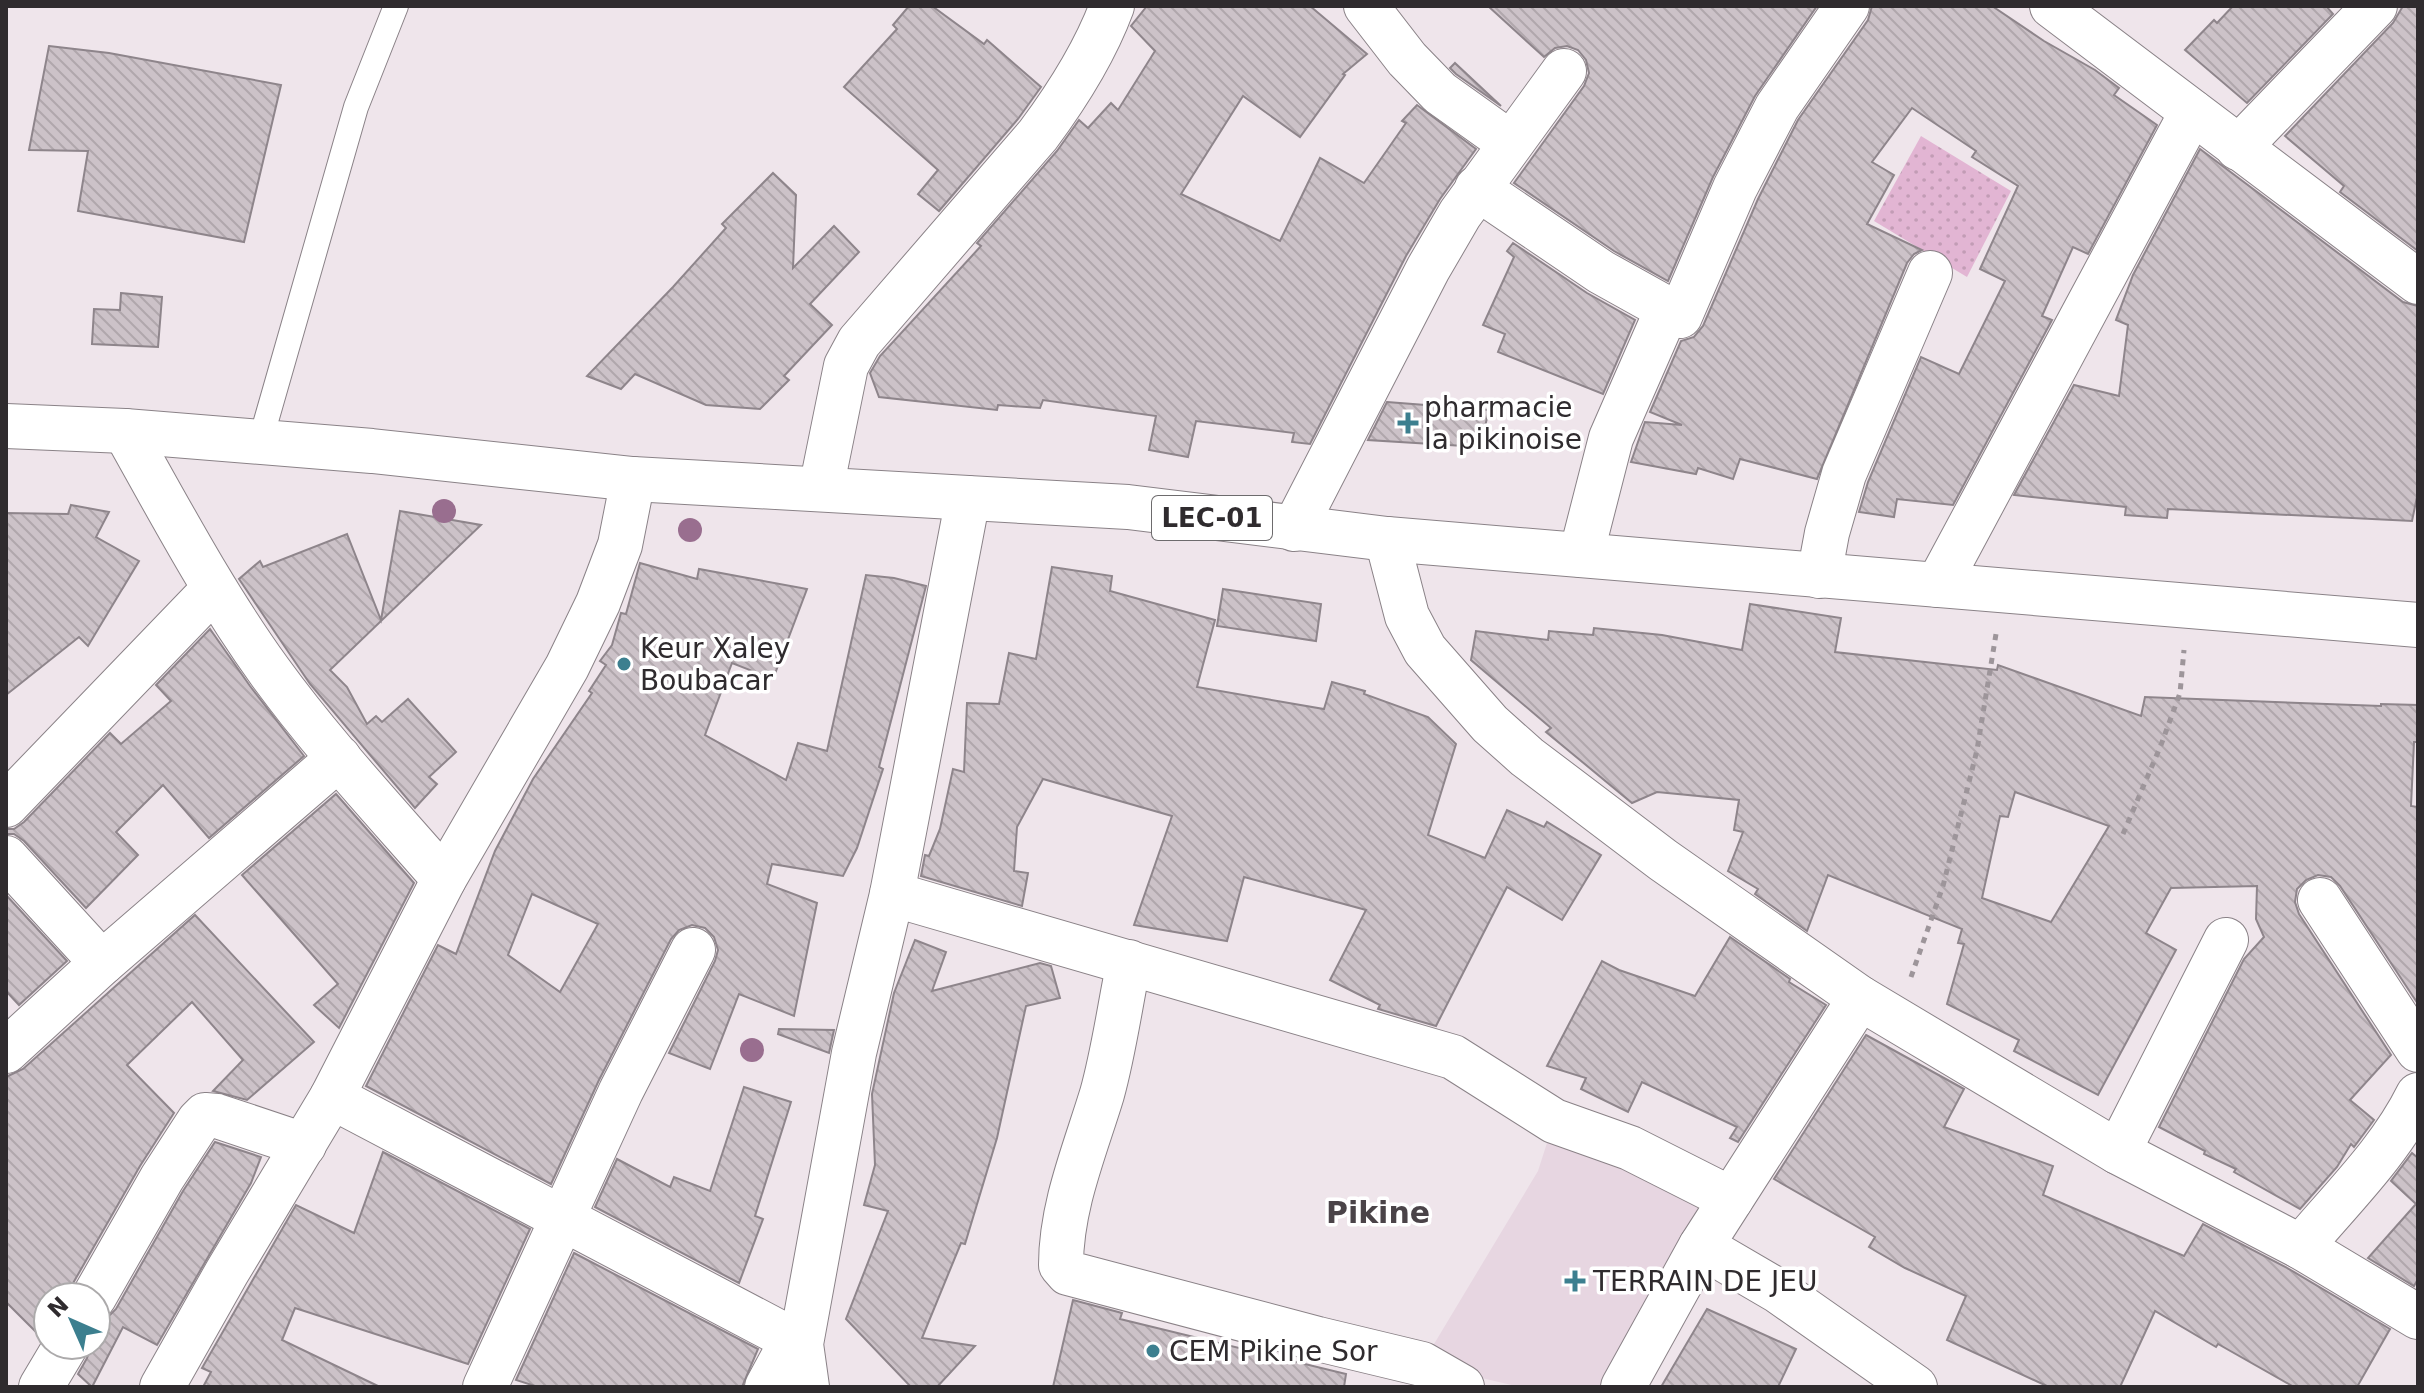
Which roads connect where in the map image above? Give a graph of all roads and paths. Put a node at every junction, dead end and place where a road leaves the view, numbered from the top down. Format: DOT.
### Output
graph roads {
  1 [pos="396,6"];
  2 [pos="1112,6"];
  3 [pos="1366,6"];
  4 [pos="1847,6"];
  5 [pos="2052,6"];
  6 [pos="2375,6"];
  7 [pos="1564,71"];
  8 [pos="2192,112"];
  9 [pos="1510,143"];
  10 [pos="2238,148"];
  11 [pos="1477,188"];
  12 [pos="1930,273"];
  13 [pos="2418,282"];
  14 [pos="1667,310"];
  15 [pos="6,426"];
  16 [pos="125,431"];
  17 [pos="260,442"];
  18 [pos="633,479"];
  19 [pos="821,489"];
  20 [pos="968,498"];
  21 [pos="1294,529"];
  22 [pos="1387,539"];
  23 [pos="1581,555"];
  24 [pos="1819,576"];
  25 [pos="1938,585"];
  26 [pos="214,589"];
  27 [pos="2001,591"];
  28 [pos="2187,607"];
  29 [pos="2418,625"];
  30 [pos="339,758"];
  31 [pos="6,805"];
  32 [pos="2123,834"];
  33 [pos="6,858"];
  34 [pos="444,879"];
  35 [pos="892,894"];
  36 [pos="2320,900"];
  37 [pos="2226,940"];
  38 [pos="693,950"];
  39 [pos="1129,962"];
  40 [pos="102,963"];
  41 [pos="1877,1008"];
  42 [pos="2418,1050"];
  43 [pos="6,1051"];
  44 [pos="2418,1095"];
  45 [pos="332,1097"];
  46 [pos="304,1145"];
  47 [pos="2118,1152"];
  48 [pos="1731,1199"];
  49 [pos="562,1217"];
  50 [pos="1701,1246"];
  51 [pos="2301,1247"];
  52 [pos="103,1281"];
  53 [pos="2418,1317"];
  54 [pos="797,1341"];
  55 [pos="56,1361"];
  56 [pos="1910,1386"];
  57 [pos="41,1387"];
  58 [pos="162,1387"];
  59 [pos="485,1387"];
  60 [pos="767,1387"];
  61 [pos="807,1387"];
  62 [pos="1462,1387"];
  63 [pos="1623,1387"];
  1 -- 17 [label="lane"];
  2 -- 19 [label="main road"];
  3 -- 9 [label="main road"];
  4 -- 14 [label="main road"];
  5 -- 8 [label="main road"];
  6 -- 10 [label="main road"];
  7 -- 9 [label="main road"];
  8 -- 10 [label="main road"];
  8 -- 25 [label="main road"];
  9 -- 11 [label="main road"];
  10 -- 13 [label="main road"];
  11 -- 14 [label="main road"];
  11 -- 21 [label="main road"];
  12 -- 24 [label="main road"];
  14 -- 23 [label="main road"];
  15 -- 16 [label="main road, LEC-01"];
  16 -- 17 [label="main road, LEC-01"];
  16 -- 26 [label="main road"];
  17 -- 18 [label="main road, LEC-01"];
  18 -- 19 [label="main road, LEC-01"];
  18 -- 34 [label="main road"];
  19 -- 20 [label="main road, LEC-01"];
  20 -- 21 [label="main road, LEC-01"];
  20 -- 35 [label="main road"];
  21 -- 22 [label="main road, LEC-01"];
  22 -- 23 [label="main road, LEC-01"];
  22 -- 41 [label="main road"];
  23 -- 24 [label="main road, LEC-01"];
  24 -- 25 [label="main road, LEC-01"];
  25 -- 27 [label="main road, LEC-01"];
  26 -- 30 [label="main road"];
  26 -- 31 [label="main road"];
  27 -- 28 [label="main road, LEC-01"];
  27 -- 41 [label="path"];
  28 -- 29 [label="main road, LEC-01"];
  28 -- 32 [label="path"];
  30 -- 34 [label="main road"];
  30 -- 40 [label="main road"];
  33 -- 40 [label="main road"];
  34 -- 45 [label="main road"];
  35 -- 39 [label="main road"];
  35 -- 54 [label="main road"];
  36 -- 42 [label="main road"];
  37 -- 47 [label="main road"];
  38 -- 49 [label="main road"];
  39 -- 48 [label="main road"];
  39 -- 62 [label="main road"];
  40 -- 43 [label="main road"];
  41 -- 47 [label="main road"];
  41 -- 48 [label="main road"];
  44 -- 51 [label="main road"];
  45 -- 46 [label="main road"];
  45 -- 49 [label="main road"];
  46 -- 52 [label="main road"];
  46 -- 58 [label="main road"];
  47 -- 51 [label="main road"];
  48 -- 50 [label="main road"];
  49 -- 54 [label="main road"];
  49 -- 59 [label="main road"];
  50 -- 56 [label="main road"];
  50 -- 63 [label="main road"];
  51 -- 53 [label="main road"];
  54 -- 60 [label="main road"];
  54 -- 61 [label="main road"];
  55 -- 57 [label="main road"];
}
